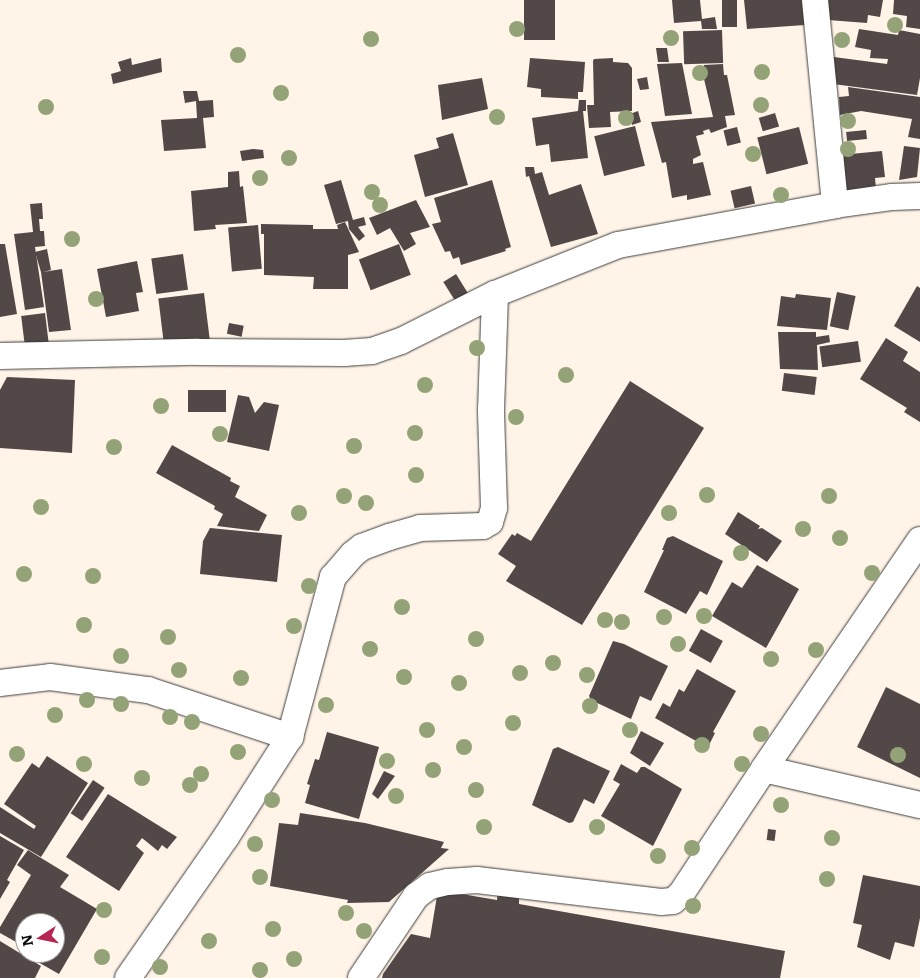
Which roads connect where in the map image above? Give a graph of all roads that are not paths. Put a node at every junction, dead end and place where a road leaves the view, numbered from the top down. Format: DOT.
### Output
graph roads {
  1 [pos="815,0"];
  2 [pos="920,196"];
  3 [pos="835,205"];
  4 [pos="495,294"];
  5 [pos="0,356"];
  6 [pos="920,540"];
  7 [pos="0,683"];
  8 [pos="290,737"];
  9 [pos="764,769"];
  10 [pos="920,805"];
  11 [pos="128,978"];
  12 [pos="361,978"];
  1 -- 3 [label="street"];
  2 -- 3 [label="street"];
  3 -- 4 [label="street"];
  4 -- 5 [label="street"];
  4 -- 8 [label="street"];
  6 -- 9 [label="street"];
  7 -- 8 [label="street"];
  8 -- 11 [label="street"];
  9 -- 10 [label="street"];
  9 -- 12 [label="street"];
}
